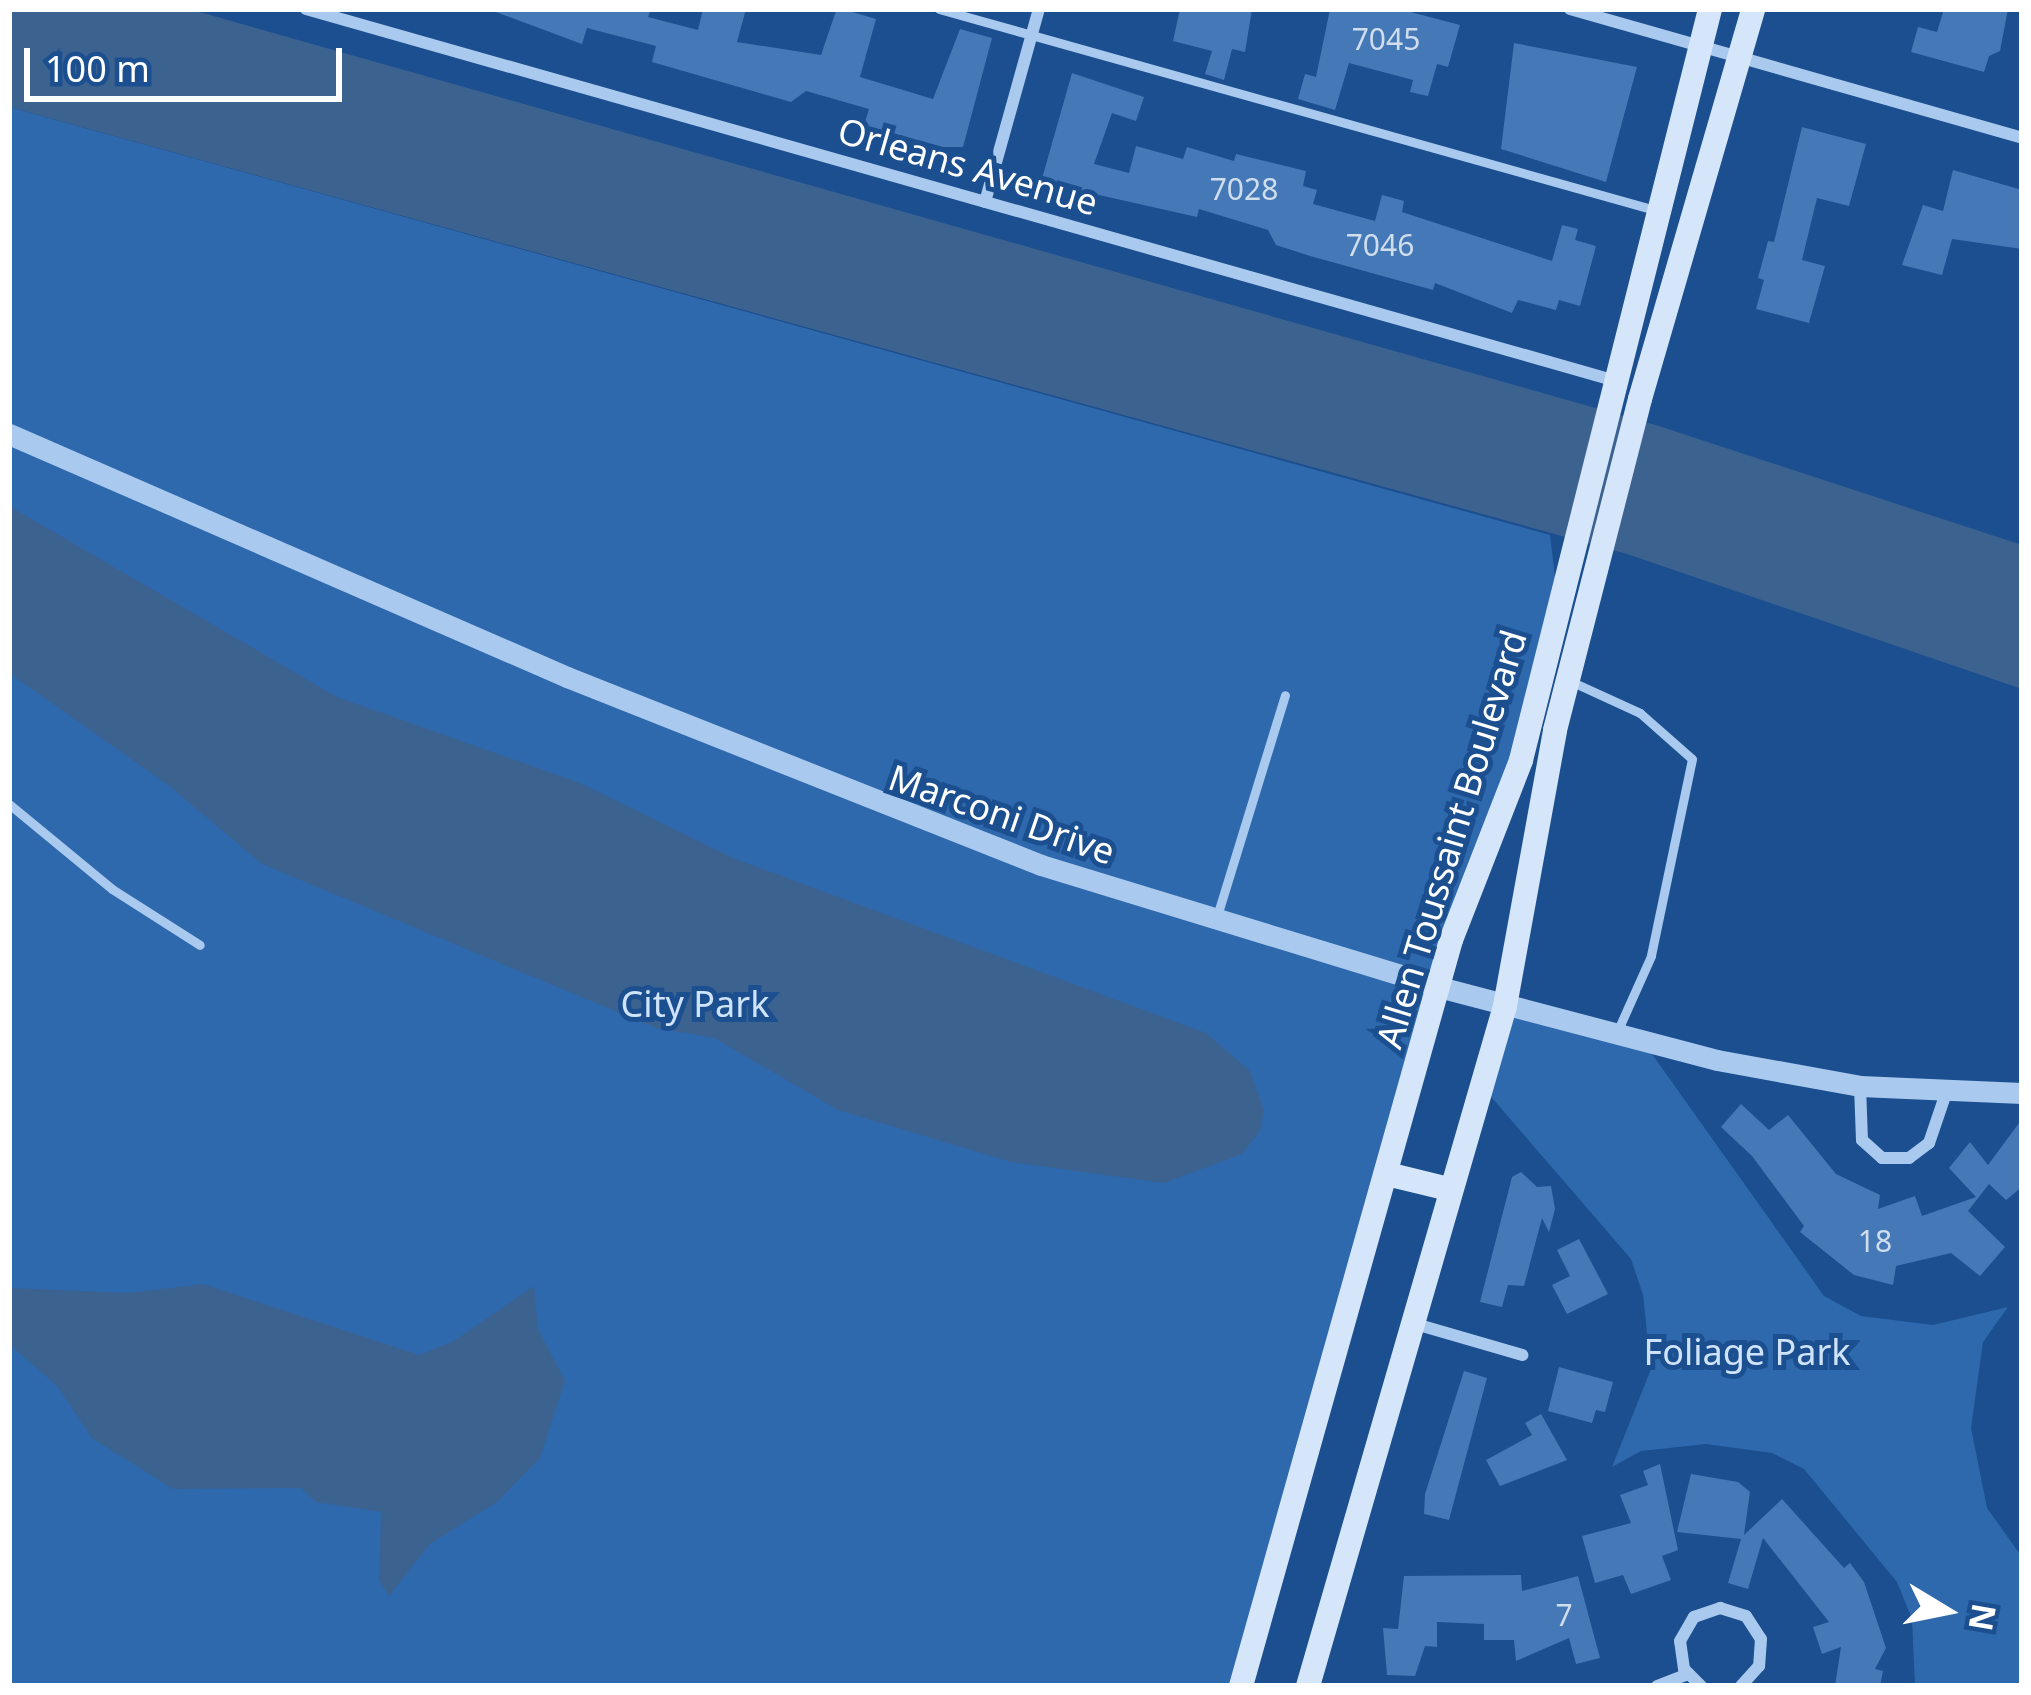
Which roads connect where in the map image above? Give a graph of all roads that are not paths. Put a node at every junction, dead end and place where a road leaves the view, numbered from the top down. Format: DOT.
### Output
graph roads {
  1 [pos="306,9"];
  2 [pos="378,9"];
  3 [pos="940,9"];
  4 [pos="1039,9"];
  5 [pos="1570,9"];
  6 [pos="1710,9"];
  7 [pos="1753,9"];
  8 [pos="373,28"];
  9 [pos="1031,37"];
  10 [pos="1698,50"];
  11 [pos="1739,62"];
  12 [pos="2022,137"];
  13 [pos="985,202"];
  14 [pos="1654,210"];
  15 [pos="1642,259"];
  16 [pos="1679,269"];
  17 [pos="1612,386"];
  18 [pos="9,434"];
  19 [pos="1568,680"];
  20 [pos="1285,695"];
  21 [pos="9,804"];
  22 [pos="1215,921"];
  23 [pos="200,945"];
  24 [pos="1439,987"];
  25 [pos="1505,1006"];
  26 [pos="1617,1034"];
  27 [pos="1860,1086"];
  28 [pos="1946,1090"];
  29 [pos="2022,1093"];
  30 [pos="1387,1174"];
  31 [pos="1449,1189"];
  32 [pos="1411,1323"];
  33 [pos="1522,1355"];
  34 [pos="1688,1674"];
  35 [pos="1241,1686"];
  36 [pos="1308,1686"];
  37 [pos="1657,1686"];
  38 [pos="1701,1686"];
  39 [pos="1741,1686"];
  1 -- 8 [label="street, Orleans Avenue"];
  2 -- 8 [label="street"];
  3 -- 9 [label="lane"];
  4 -- 9 [label="street"];
  5 -- 10 [label="street"];
  6 -- 10 [label="main road, Allen Toussaint Boulevard"];
  7 -- 11 [label="main road, Allen Toussaint Boulevard"];
  8 -- 13 [label="street, Orleans Avenue"];
  9 -- 13 [label="street"];
  9 -- 14 [label="lane"];
  10 -- 11 [label="street"];
  10 -- 14 [label="main road, Allen Toussaint Boulevard"];
  11 -- 12 [label="street"];
  11 -- 16 [label="main road, Allen Toussaint Boulevard"];
  13 -- 17 [label="street, Orleans Avenue"];
  14 -- 15 [label="main road, Allen Toussaint Boulevard"];
  15 -- 16 [label="main road"];
  15 -- 17 [label="main road, Allen Toussaint Boulevard"];
  16 -- 19 [label="main road, Allen Toussaint Boulevard"];
  17 -- 24 [label="main road, Allen Toussaint Boulevard"];
  18 -- 22 [label="street, Marconi Drive"];
  19 -- 25 [label="main road, Allen Toussaint Boulevard"];
  19 -- 26 [label="lane"];
  20 -- 22 [label="lane"];
  21 -- 23 [label="lane"];
  22 -- 24 [label="street, Marconi Drive"];
  24 -- 25 [label="street, Marconi Drive"];
  24 -- 30 [label="main road, Allen Toussaint Boulevard"];
  25 -- 26 [label="street, Marconi Drive"];
  25 -- 31 [label="main road, Allen Toussaint Boulevard"];
  26 -- 27 [label="street, Marconi Drive"];
  27 -- 28 [label="street, Marconi Drive"];
  27 -- 28 [label="street"];
  28 -- 29 [label="street, Marconi Drive"];
  30 -- 31 [label="main road"];
  30 -- 35 [label="main road, Allen Toussaint Boulevard"];
  31 -- 32 [label="main road, Allen Toussaint Boulevard"];
  32 -- 33 [label="street"];
  32 -- 36 [label="main road, Allen Toussaint Boulevard"];
  34 -- 37 [label="street"];
  34 -- 38 [label="street"];
  34 -- 39 [label="street"];
}
